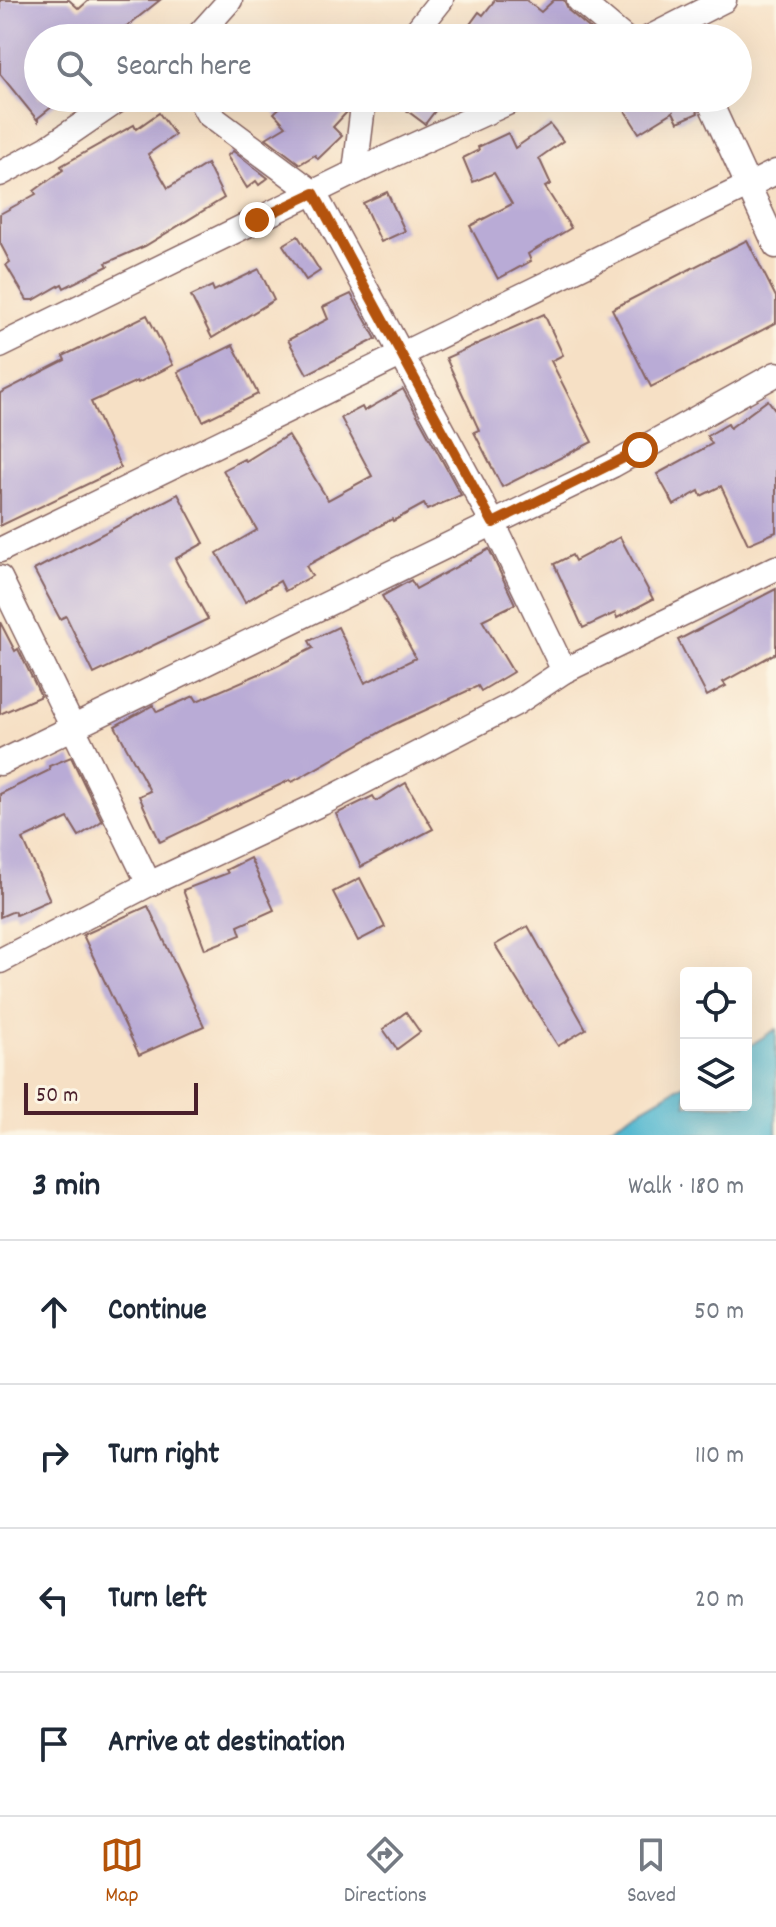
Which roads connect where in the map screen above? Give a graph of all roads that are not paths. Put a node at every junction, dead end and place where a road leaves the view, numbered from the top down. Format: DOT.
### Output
graph roads {
  1 [pos="230,0"];
  2 [pos="441,0"];
  3 [pos="579,0"];
  4 [pos="688,0"];
  5 [pos="724,0"];
  6 [pos="209,24"];
  7 [pos="422,24"];
  8 [pos="607,24"];
  9 [pos="680,24"];
  10 [pos="690,24"];
  11 [pos="101,112"];
  12 [pos="207,112"];
  13 [pos="362,112"];
  14 [pos="487,112"];
  15 [pos="714,112"];
  16 [pos="355,172"];
  17 [pos="776,172"];
  18 [pos="0,174"];
  19 [pos="748,185"];
  20 [pos="314,193"];
  21 [pos="776,246"];
  22 [pos="0,346"];
  23 [pos="401,354"];
  24 [pos="776,374"];
  25 [pos="493,523"];
  26 [pos="0,550"];
  27 [pos="776,568"];
  28 [pos="0,578"];
  29 [pos="564,671"];
  30 [pos="74,728"];
  31 [pos="0,763"];
  32 [pos="149,884"];
  33 [pos="0,961"];
  1 -- 6 [label="street"];
  2 -- 7 [label="street"];
  3 -- 8 [label="street"];
  4 -- 9 [label="street"];
  5 -- 10 [label="street"];
  11 -- 18 [label="street"];
  12 -- 20 [label="street"];
  13 -- 16 [label="street"];
  14 -- 16 [label="street"];
  15 -- 19 [label="street"];
  16 -- 20 [label="street"];
  17 -- 19 [label="street"];
  19 -- 21 [label="street"];
  19 -- 23 [label="street"];
  20 -- 22 [label="street"];
  20 -- 23 [label="street"];
  23 -- 25 [label="street"];
  23 -- 26 [label="street"];
  24 -- 25 [label="street"];
  25 -- 29 [label="street"];
  25 -- 30 [label="street"];
  27 -- 29 [label="street"];
  28 -- 30 [label="street"];
  29 -- 32 [label="street"];
  30 -- 31 [label="street"];
  30 -- 32 [label="street"];
  32 -- 33 [label="street"];
}
